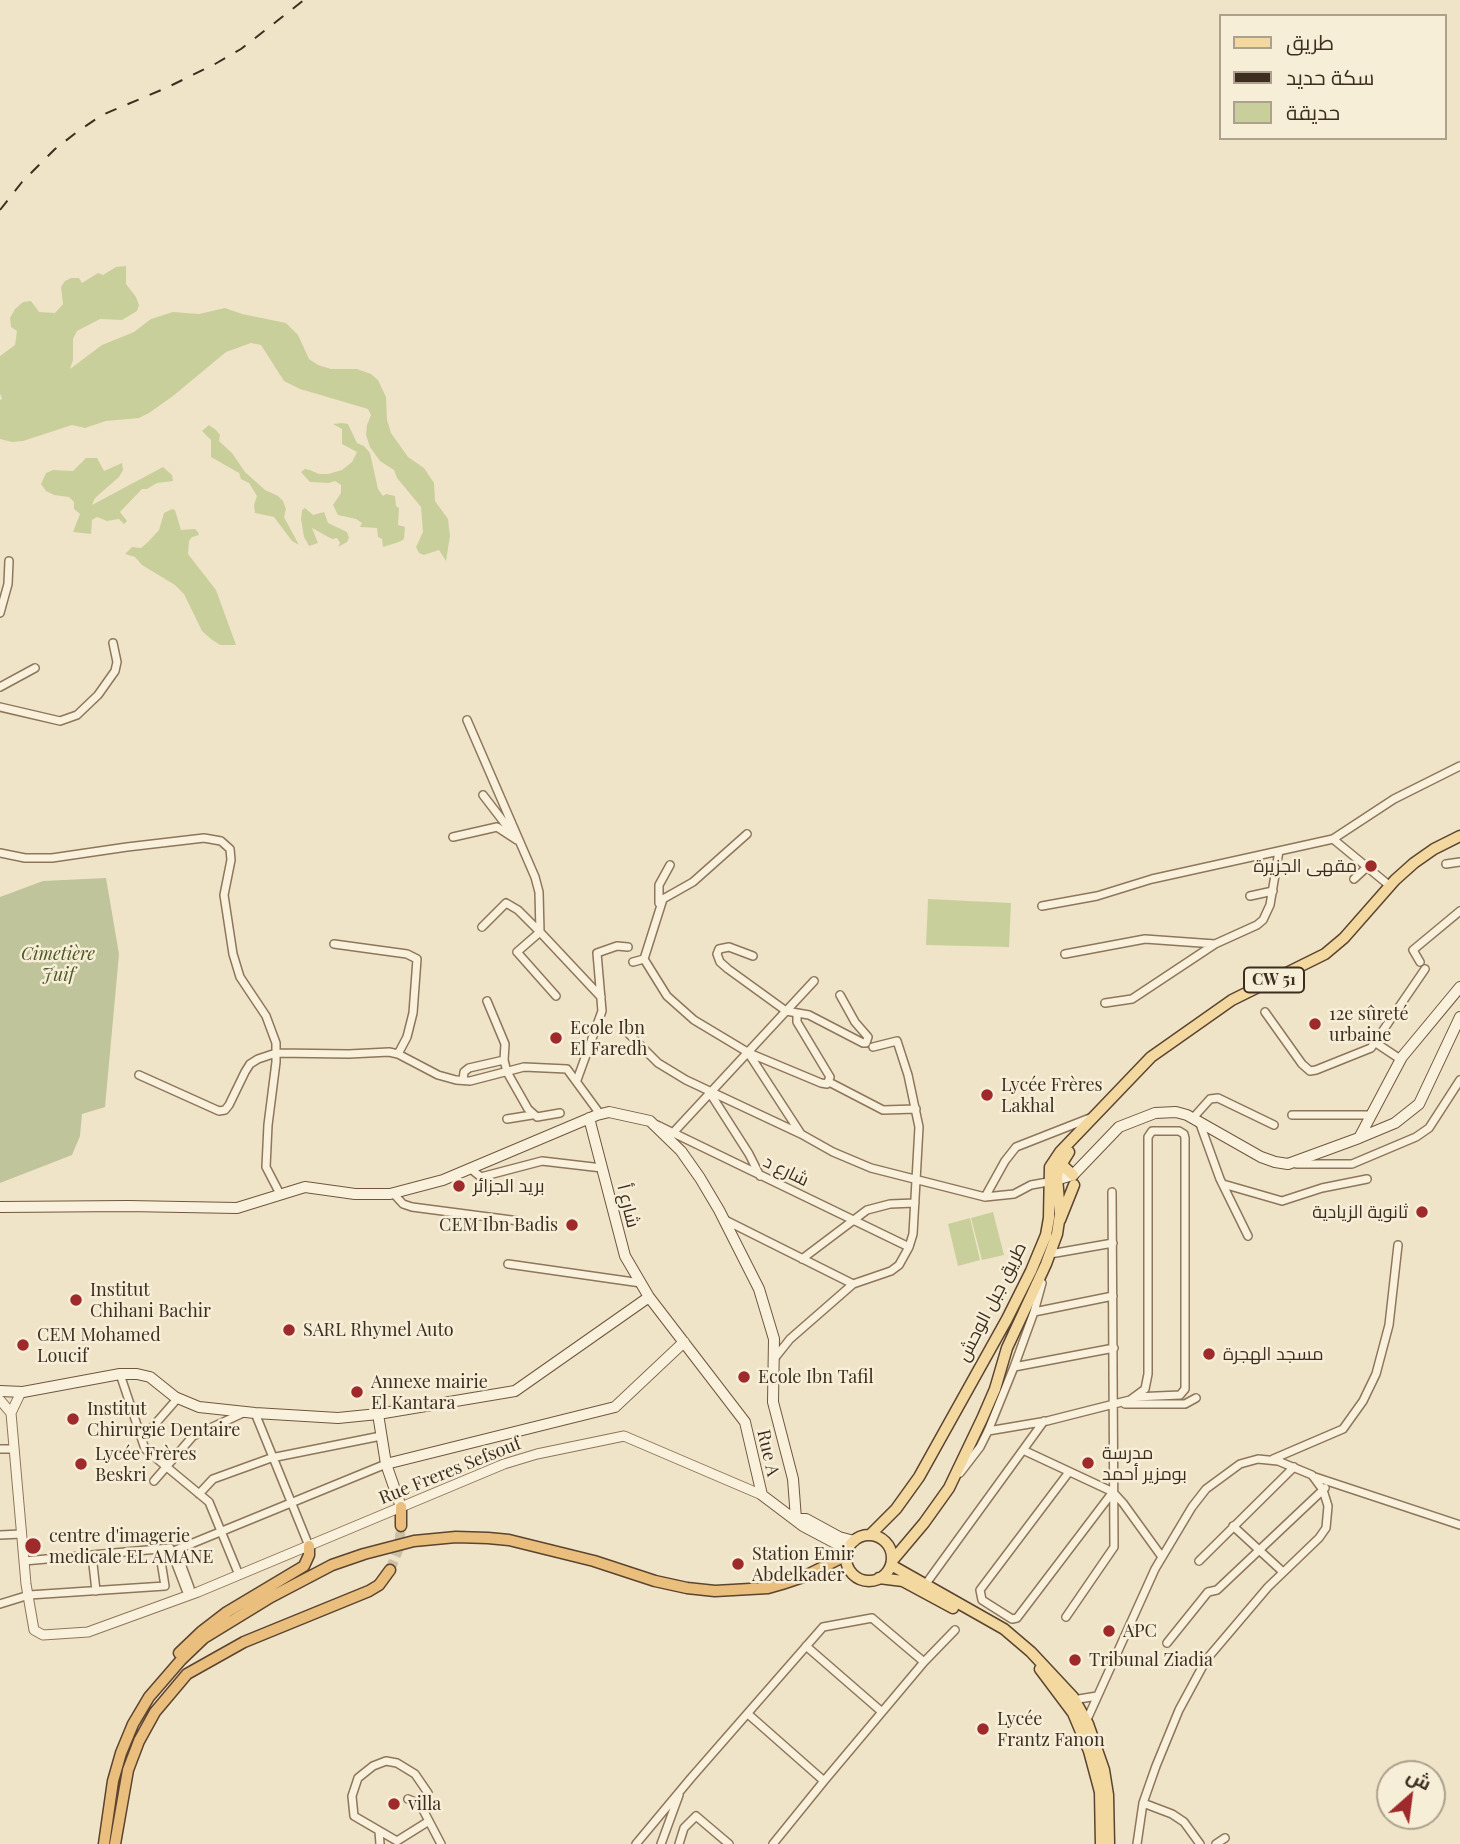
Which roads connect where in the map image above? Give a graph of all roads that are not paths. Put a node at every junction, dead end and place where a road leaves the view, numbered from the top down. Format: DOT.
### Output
graph roads {
  1 [pos="9,561"];
  2 [pos="0,612"];
  3 [pos="113,643"];
  4 [pos="35,668"];
  5 [pos="0,687"];
  6 [pos="0,708"];
  7 [pos="467,720"];
  8 [pos="1460,766"];
  9 [pos="483,795"];
  10 [pos="747,834"];
  11 [pos="1460,836"];
  12 [pos="453,837"];
  13 [pos="1333,839"];
  14 [pos="519,841"];
  15 [pos="1279,851"];
  16 [pos="0,853"];
  17 [pos="1460,862"];
  18 [pos="1446,864"];
  19 [pos="670,865"];
  20 [pos="1367,867"];
  21 [pos="1354,879"];
  22 [pos="1390,886"];
  23 [pos="1273,891"];
  24 [pos="1250,896"];
  25 [pos="659,905"];
  26 [pos="1042,906"];
  27 [pos="1460,911"];
  28 [pos="482,927"];
  29 [pos="540,932"];
  30 [pos="334,944"];
  31 [pos="1214,944"];
  32 [pos="628,947"];
  33 [pos="1065,954"];
  34 [pos="753,957"];
  35 [pos="644,959"];
  36 [pos="633,962"];
  37 [pos="1420,962"];
  38 [pos="1425,969"];
  39 [pos="814,981"];
  40 [pos="1460,987"];
  41 [pos="840,995"];
  42 [pos="556,996"];
  43 [pos="601,997"];
  44 [pos="486,1001"];
  45 [pos="1105,1003"];
  46 [pos="786,1011"];
  47 [pos="1265,1012"];
  48 [pos="797,1013"];
  49 [pos="1460,1017"];
  50 [pos="629,1034"];
  51 [pos="1376,1043"];
  52 [pos="873,1047"];
  53 [pos="276,1052"];
  54 [pos="749,1053"];
  55 [pos="398,1054"];
  56 [pos="1400,1059"];
  57 [pos="504,1060"];
  58 [pos="508,1072"];
  59 [pos="139,1075"];
  60 [pos="463,1080"];
  61 [pos="577,1080"];
  62 [pos="1460,1080"];
  63 [pos="829,1082"];
  64 [pos="709,1092"];
  65 [pos="916,1109"];
  66 [pos="560,1113"];
  67 [pos="600,1114"];
  68 [pos="532,1115"];
  69 [pos="1097,1115"];
  70 [pos="1292,1115"];
  71 [pos="1370,1115"];
  72 [pos="590,1118"];
  73 [pos="507,1119"];
  74 [pos="1196,1119"];
  75 [pos="1088,1124"];
  76 [pos="1274,1125"];
  77 [pos="802,1134"];
  78 [pos="671,1135"];
  79 [pos="1359,1138"];
  80 [pos="1061,1164"];
  81 [pos="1288,1164"];
  82 [pos="602,1168"];
  83 [pos="471,1169"];
  84 [pos="760,1176"];
  85 [pos="1367,1179"];
  86 [pos="1073,1180"];
  87 [pos="916,1181"];
  88 [pos="1223,1184"];
  89 [pos="1053,1186"];
  90 [pos="1112,1192"];
  91 [pos="280,1194"];
  92 [pos="393,1194"];
  93 [pos="985,1197"];
  94 [pos="915,1203"];
  95 [pos="0,1207"];
  96 [pos="724,1219"];
  97 [pos="852,1220"];
  98 [pos="519,1221"];
  99 [pos="1059,1222"];
  100 [pos="1248,1236"];
  101 [pos="1113,1243"];
  102 [pos="1398,1245"];
  103 [pos="909,1247"];
  104 [pos="803,1259"];
  105 [pos="1048,1259"];
  106 [pos="508,1264"];
  107 [pos="641,1283"];
  108 [pos="853,1284"];
  109 [pos="1113,1296"];
  110 [pos="649,1297"];
  111 [pos="1034,1312"];
  112 [pos="684,1342"];
  113 [pos="1114,1348"];
  114 [pos="774,1359"];
  115 [pos="1014,1367"];
  116 [pos="120,1374"];
  117 [pos="0,1388"];
  118 [pos="22,1392"];
  119 [pos="1135,1397"];
  120 [pos="1196,1398"];
  121 [pos="177,1399"];
  122 [pos="0,1400"];
  123 [pos="1114,1404"];
  124 [pos="11,1413"];
  125 [pos="249,1413"];
  126 [pos="378,1415"];
  127 [pos="1044,1421"];
  128 [pos="988,1431"];
  129 [pos="381,1436"];
  130 [pos="142,1439"];
  131 [pos="0,1449"];
  132 [pos="14,1449"];
  133 [pos="1023,1450"];
  134 [pos="271,1458"];
  135 [pos="1273,1460"];
  136 [pos="386,1464"];
  137 [pos="166,1466"];
  138 [pos="1293,1467"];
  139 [pos="1069,1472"];
  140 [pos="154,1481"];
  141 [pos="1331,1484"];
  142 [pos="949,1488"];
  143 [pos="1323,1490"];
  144 [pos="1113,1492"];
  145 [pos="199,1494"];
  146 [pos="762,1494"];
  147 [pos="292,1501"];
  148 [pos="401,1507"];
  149 [pos="796,1519"];
  150 [pos="401,1525"];
  151 [pos="1460,1525"];
  152 [pos="1233,1527"];
  153 [pos="222,1533"];
  154 [pos="22,1534"];
  155 [pos="0,1535"];
  156 [pos="870,1535"];
  157 [pos="854,1541"];
  158 [pos="309,1545"];
  159 [pos="159,1549"];
  160 [pos="1259,1550"];
  161 [pos="847,1554"];
  162 [pos="92,1555"];
  163 [pos="1162,1557"];
  164 [pos="24,1561"];
  165 [pos="1199,1561"];
  166 [pos="891,1563"];
  167 [pos="390,1570"];
  168 [pos="1283,1573"];
  169 [pos="239,1575"];
  170 [pos="879,1578"];
  171 [pos="925,1585"];
  172 [pos="96,1591"];
  173 [pos="0,1592"];
  174 [pos="29,1595"];
  175 [pos="2,1602"];
  176 [pos="997,1610"];
  177 [pos="1066,1617"];
  178 [pos="991,1621"];
  179 [pos="955,1630"];
  180 [pos="1167,1643"];
  181 [pos="806,1646"];
  182 [pos="924,1662"];
  183 [pos="1097,1696"];
  184 [pos="149,1697"];
  185 [pos="1070,1701"];
  186 [pos="882,1712"];
  187 [pos="748,1714"];
  188 [pos="1084,1724"];
  189 [pos="824,1781"];
  190 [pos="682,1789"];
  191 [pos="408,1799"];
  192 [pos="1143,1803"];
  193 [pos="423,1810"];
  194 [pos="429,1821"];
  195 [pos="379,1830"];
  196 [pos="1225,1838"];
  197 [pos="104,1844"];
  198 [pos="115,1844"];
  199 [pos="380,1844"];
  200 [pos="441,1844"];
  201 [pos="636,1844"];
  202 [pos="661,1844"];
  203 [pos="679,1844"];
  204 [pos="729,1844"];
  205 [pos="773,1844"];
  206 [pos="1101,1844"];
  207 [pos="1109,1844"];
  208 [pos="1137,1844"];
  209 [pos="1200,1844"];
  210 [pos="1216,1844"];
  1 -- 2 [label="street"];
  3 -- 6 [label="street"];
  4 -- 5 [label="street"];
  7 -- 14 [label="street"];
  8 -- 13 [label="street"];
  9 -- 14 [label="street"];
  10 -- 25 [label="street"];
  11 -- 22 [label="main road, طريق جبل الوحش / CW 51"];
  12 -- 14 [label="street"];
  13 -- 15 [label="street"];
  13 -- 20 [label="street"];
  14 -- 29 [label="street"];
  15 -- 23 [label="street"];
  15 -- 26 [label="street"];
  16 -- 53 [label="street"];
  17 -- 18 [label="street"];
  19 -- 25 [label="street"];
  20 -- 21 [label="street"];
  20 -- 22 [label="street"];
  22 -- 69 [label="main road, طريق جبل الوحش / CW 51"];
  23 -- 24 [label="street"];
  23 -- 31 [label="street"];
  25 -- 35 [label="street"];
  27 -- 37 [label="street"];
  28 -- 29 [label="street"];
  29 -- 42 [label="street"];
  29 -- 43 [label="street"];
  30 -- 55 [label="street"];
  31 -- 33 [label="street"];
  31 -- 45 [label="street"];
  32 -- 43 [label="street"];
  34 -- 46 [label="street"];
  35 -- 36 [label="street"];
  35 -- 54 [label="street"];
  38 -- 51 [label="street"];
  39 -- 46 [label="street"];
  40 -- 56 [label="main road"];
  41 -- 48 [label="street"];
  43 -- 61 [label="street"];
  44 -- 57 [label="street"];
  46 -- 48 [label="street"];
  46 -- 54 [label="street"];
  47 -- 51 [label="street"];
  48 -- 63 [label="street"];
  49 -- 79 [label="main road"];
  50 -- 64 [label="street"];
  51 -- 56 [label="street"];
  52 -- 65 [label="street"];
  53 -- 55 [label="street"];
  53 -- 59 [label="street"];
  53 -- 91 [label="street"];
  54 -- 63 [label="street"];
  54 -- 64 [label="street"];
  54 -- 77 [label="street"];
  55 -- 60 [label="street"];
  56 -- 71 [label="main road"];
  57 -- 58 [label="street"];
  57 -- 60 [label="street"];
  58 -- 60 [label="street"];
  58 -- 61 [label="street"];
  58 -- 68 [label="street"];
  61 -- 67 [label="street"];
  62 -- 81 [label="street"];
  63 -- 65 [label="street"];
  64 -- 77 [label="street"];
  64 -- 78 [label="street"];
  64 -- 84 [label="street"];
  65 -- 87 [label="street"];
  66 -- 68 [label="street"];
  67 -- 72 [label="main road"];
  67 -- 78 [label="main road"];
  68 -- 73 [label="street"];
  69 -- 75 [label="main road, طريق جبل الوحش / CW 51"];
  69 -- 93 [label="street"];
  70 -- 71 [label="street"];
  71 -- 79 [label="main road"];
  72 -- 82 [label="main road, شارع أ"];
  72 -- 83 [label="main road"];
  74 -- 76 [label="street"];
  74 -- 81 [label="main road"];
  74 -- 86 [label="main road"];
  74 -- 88 [label="street"];
  75 -- 80 [label="main road"];
  75 -- 89 [label="main road, طريق جبل الوحش"];
  77 -- 87 [label="street"];
  78 -- 84 [label="street, شارع د"];
  78 -- 96 [label="main road"];
  79 -- 81 [label="main road"];
  80 -- 86 [label="main road"];
  80 -- 89 [label="main road"];
  82 -- 83 [label="street"];
  82 -- 107 [label="main road, شارع أ"];
  83 -- 92 [label="main road"];
  84 -- 97 [label="street, شارع د"];
  85 -- 88 [label="street"];
  86 -- 89 [label="main road"];
  86 -- 99 [label="main road"];
  87 -- 93 [label="street"];
  87 -- 94 [label="street"];
  88 -- 100 [label="street"];
  89 -- 93 [label="street"];
  89 -- 99 [label="main road"];
  89 -- 156 [label="main road, طريق جبل الوحش"];
  90 -- 101 [label="street"];
  91 -- 92 [label="main road"];
  91 -- 95 [label="main road"];
  92 -- 98 [label="street"];
  94 -- 97 [label="street"];
  94 -- 103 [label="street"];
  96 -- 104 [label="street"];
  96 -- 114 [label="main road"];
  97 -- 103 [label="street, شارع د"];
  97 -- 104 [label="street"];
  99 -- 105 [label="main road"];
  101 -- 105 [label="street"];
  101 -- 109 [label="street"];
  102 -- 135 [label="street"];
  103 -- 108 [label="street"];
  104 -- 108 [label="street"];
  105 -- 111 [label="street, طريق جبل الوحش"];
  105 -- 142 [label="main road, طريق جبل الوحش"];
  106 -- 107 [label="street"];
  107 -- 110 [label="main road, شارع أ"];
  108 -- 114 [label="street"];
  109 -- 111 [label="street"];
  109 -- 113 [label="street"];
  110 -- 112 [label="main road, شارع أ"];
  110 -- 126 [label="main road"];
  111 -- 115 [label="street, طريق جبل الوحش"];
  112 -- 136 [label="main road"];
  112 -- 146 [label="main road, Rue A"];
  113 -- 115 [label="street"];
  113 -- 123 [label="street"];
  114 -- 149 [label="main road"];
  115 -- 128 [label="street, طريق جبل الوحش"];
  116 -- 118 [label="main road"];
  116 -- 121 [label="main road"];
  116 -- 130 [label="street"];
  117 -- 118 [label="main road"];
  118 -- 124 [label="street"];
  119 -- 119 [label="street"];
  119 -- 123 [label="street"];
  120 -- 123 [label="street"];
  121 -- 125 [label="main road"];
  121 -- 130 [label="street"];
  122 -- 124 [label="street"];
  123 -- 127 [label="street"];
  123 -- 144 [label="street"];
  124 -- 132 [label="street"];
  125 -- 126 [label="main road"];
  125 -- 134 [label="street"];
  125 -- 137 [label="street"];
  126 -- 129 [label="main road"];
  127 -- 128 [label="street"];
  127 -- 133 [label="street"];
  128 -- 142 [label="street, طريق جبل الوحش"];
  129 -- 134 [label="street"];
  129 -- 136 [label="main road"];
  130 -- 137 [label="street"];
  131 -- 132 [label="street"];
  132 -- 154 [label="street"];
  133 -- 139 [label="street"];
  133 -- 171 [label="street"];
  134 -- 145 [label="street"];
  134 -- 147 [label="street"];
  135 -- 138 [label="street"];
  135 -- 163 [label="street"];
  136 -- 147 [label="street"];
  136 -- 148 [label="main road"];
  137 -- 140 [label="street"];
  137 -- 145 [label="street"];
  138 -- 141 [label="street"];
  138 -- 143 [label="street"];
  138 -- 152 [label="street"];
  139 -- 144 [label="street"];
  139 -- 176 [label="street"];
  141 -- 143 [label="street"];
  141 -- 151 [label="street"];
  142 -- 166 [label="main road, طريق جبل الوحش"];
  143 -- 160 [label="street"];
  143 -- 168 [label="street"];
  144 -- 163 [label="street"];
  144 -- 176 [label="street"];
  144 -- 177 [label="street"];
  145 -- 153 [label="street"];
  146 -- 148 [label="street, Rue Freres Sefsouf"];
  146 -- 149 [label="main road, Rue A"];
  147 -- 153 [label="street"];
  147 -- 158 [label="street"];
  148 -- 150 [label="highway"];
  148 -- 158 [label="street, Rue Freres Sefsouf"];
  149 -- 157 [label="main road"];
  149 -- 161 [label="main road"];
  152 -- 160 [label="street"];
  152 -- 165 [label="street"];
  153 -- 159 [label="street"];
  153 -- 169 [label="street"];
  154 -- 155 [label="street"];
  154 -- 164 [label="street"];
  156 -- 157 [label="main road"];
  156 -- 166 [label="main road"];
  157 -- 161 [label="main road"];
  158 -- 169 [label="street, Rue Freres Sefsouf"];
  158 -- 184 [label="highway"];
  159 -- 162 [label="street"];
  159 -- 172 [label="street"];
  160 -- 168 [label="street"];
  160 -- 180 [label="street"];
  161 -- 170 [label="main road"];
  161 -- 184 [label="highway"];
  162 -- 164 [label="street"];
  162 -- 172 [label="street"];
  163 -- 183 [label="street"];
  164 -- 174 [label="street"];
  166 -- 170 [label="main road"];
  166 -- 171 [label="main road"];
  167 -- 198 [label="highway"];
  168 -- 192 [label="street"];
  169 -- 174 [label="street, Rue Freres Sefsouf"];
  170 -- 185 [label="main road"];
  171 -- 178 [label="main road"];
  172 -- 174 [label="street"];
  173 -- 175 [label="street"];
  174 -- 175 [label="street"];
  176 -- 178 [label="street"];
  178 -- 185 [label="main road"];
  179 -- 182 [label="street"];
  181 -- 182 [label="street"];
  181 -- 186 [label="street"];
  181 -- 187 [label="street"];
  182 -- 186 [label="street"];
  183 -- 185 [label="street"];
  183 -- 188 [label="street"];
  184 -- 197 [label="highway"];
  185 -- 188 [label="main road"];
  186 -- 189 [label="street"];
  187 -- 189 [label="street"];
  187 -- 190 [label="street"];
  188 -- 206 [label="main road"];
  188 -- 207 [label="main road"];
  189 -- 205 [label="street"];
  190 -- 201 [label="street"];
  190 -- 202 [label="street"];
  191 -- 193 [label="street"];
  192 -- 208 [label="street"];
  192 -- 209 [label="street"];
  193 -- 194 [label="street"];
  193 -- 195 [label="street"];
  194 -- 195 [label="street"];
  194 -- 200 [label="street"];
  195 -- 199 [label="street"];
  196 -- 210 [label="street"];
  203 -- 204 [label="street"];
}
